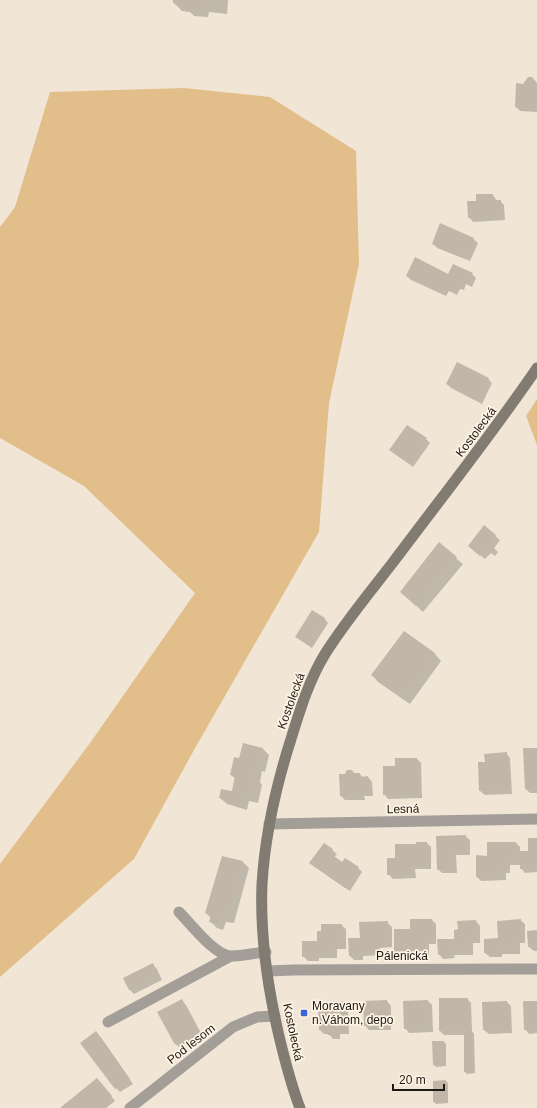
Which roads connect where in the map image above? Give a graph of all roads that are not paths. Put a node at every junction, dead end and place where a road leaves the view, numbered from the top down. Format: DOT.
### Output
graph roads {
  1 [pos="537,368"];
  2 [pos="537,819"];
  3 [pos="269,824"];
  4 [pos="179,912"];
  5 [pos="266,952"];
  6 [pos="231,956"];
  7 [pos="537,968"];
  8 [pos="268,971"];
  9 [pos="275,1016"];
  10 [pos="108,1022"];
  11 [pos="130,1108"];
  12 [pos="300,1108"];
  1 -- 3 [label="main road, Kostolecká"];
  2 -- 3 [label="street, Lesná"];
  3 -- 5 [label="main road, Kostolecká"];
  4 -- 6 [label="street"];
  5 -- 6 [label="street"];
  5 -- 8 [label="main road, Kostolecká"];
  6 -- 10 [label="street"];
  7 -- 8 [label="street, Pálenická"];
  8 -- 9 [label="main road, Kostolecká"];
  9 -- 11 [label="street, Pod lesom"];
  9 -- 12 [label="main road, Kostolecká"];
}
